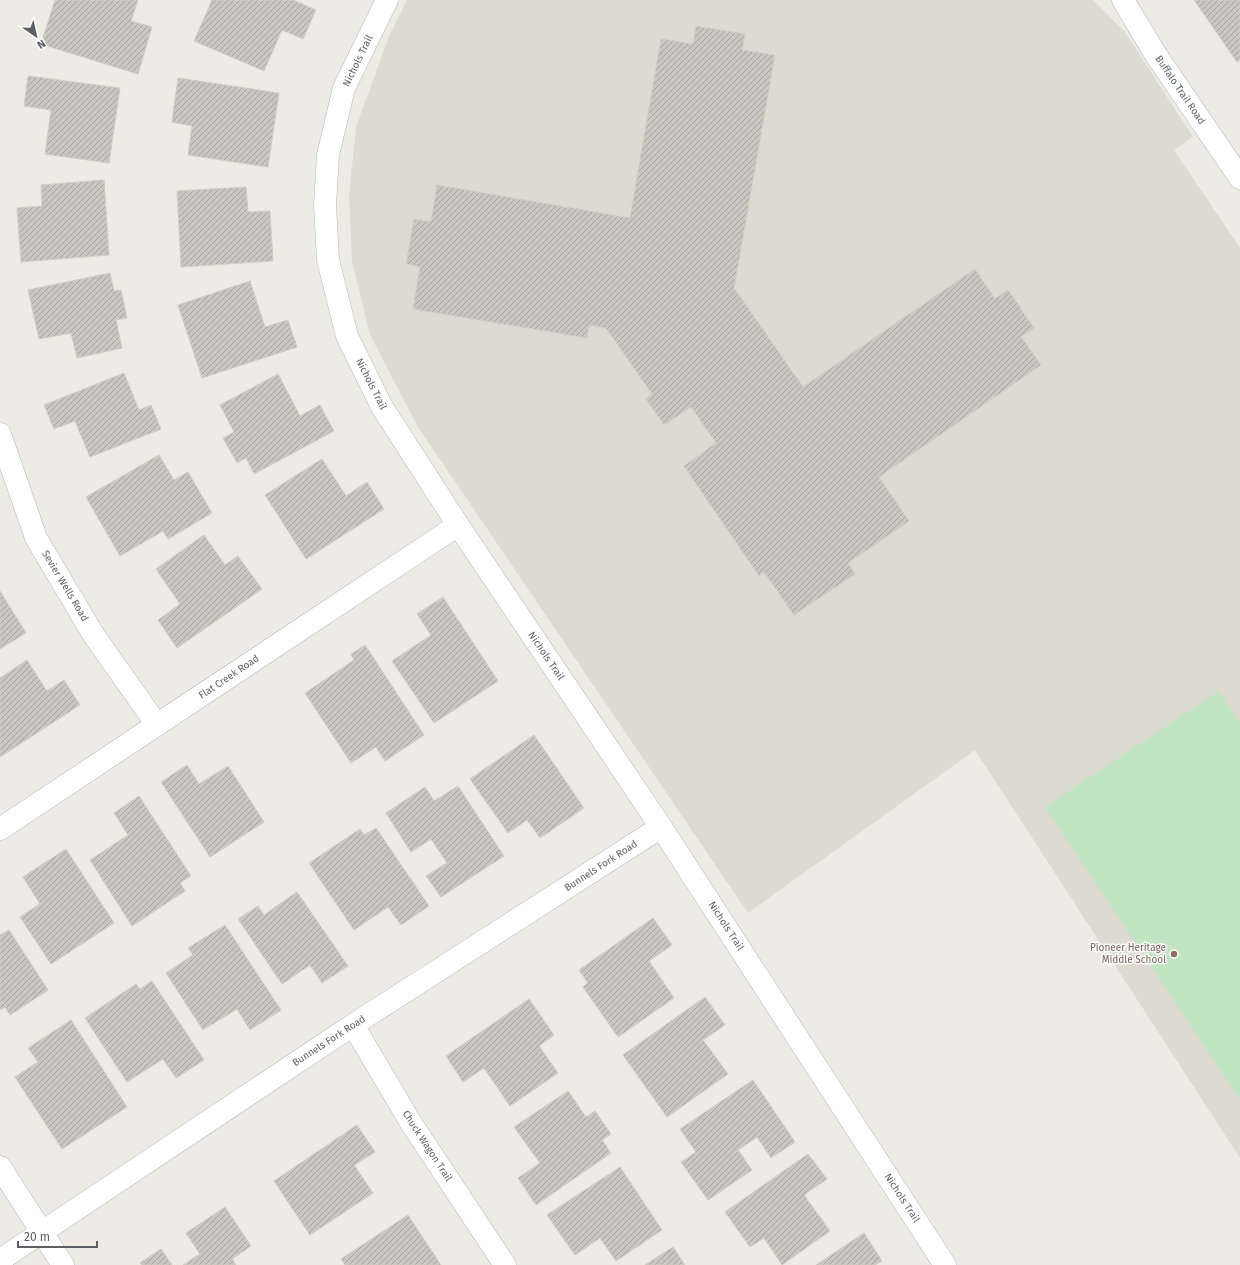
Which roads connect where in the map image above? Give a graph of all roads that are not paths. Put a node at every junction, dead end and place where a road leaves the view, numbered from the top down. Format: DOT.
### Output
graph roads {
  1 [pos="387,0"];
  2 [pos="1123,0"];
  3 [pos="1240,178"];
  4 [pos="0,434"];
  5 [pos="458,525"];
  6 [pos="157,725"];
  7 [pos="662,827"];
  8 [pos="0,829"];
  9 [pos="353,1025"];
  10 [pos="0,1167"];
  11 [pos="42,1232"];
  12 [pos="0,1260"];
  13 [pos="63,1265"];
  14 [pos="505,1265"];
  15 [pos="945,1265"];
  1 -- 5 [label="street, Nichols Trail"];
  2 -- 3 [label="street, Buffalo Trail Road"];
  4 -- 6 [label="street, Sevier Wells Road"];
  5 -- 6 [label="street, Flat Creek Road"];
  5 -- 7 [label="street, Nichols Trail"];
  6 -- 8 [label="street, Flat Creek Road"];
  7 -- 9 [label="street, Bunnels Fork Road"];
  7 -- 15 [label="street, Nichols Trail"];
  9 -- 11 [label="street, Bunnels Fork Road"];
  9 -- 14 [label="street, Chuck Wagon Trail"];
  10 -- 11 [label="street"];
  11 -- 12 [label="street, Bunnels Fork Road"];
  11 -- 13 [label="street"];
}
